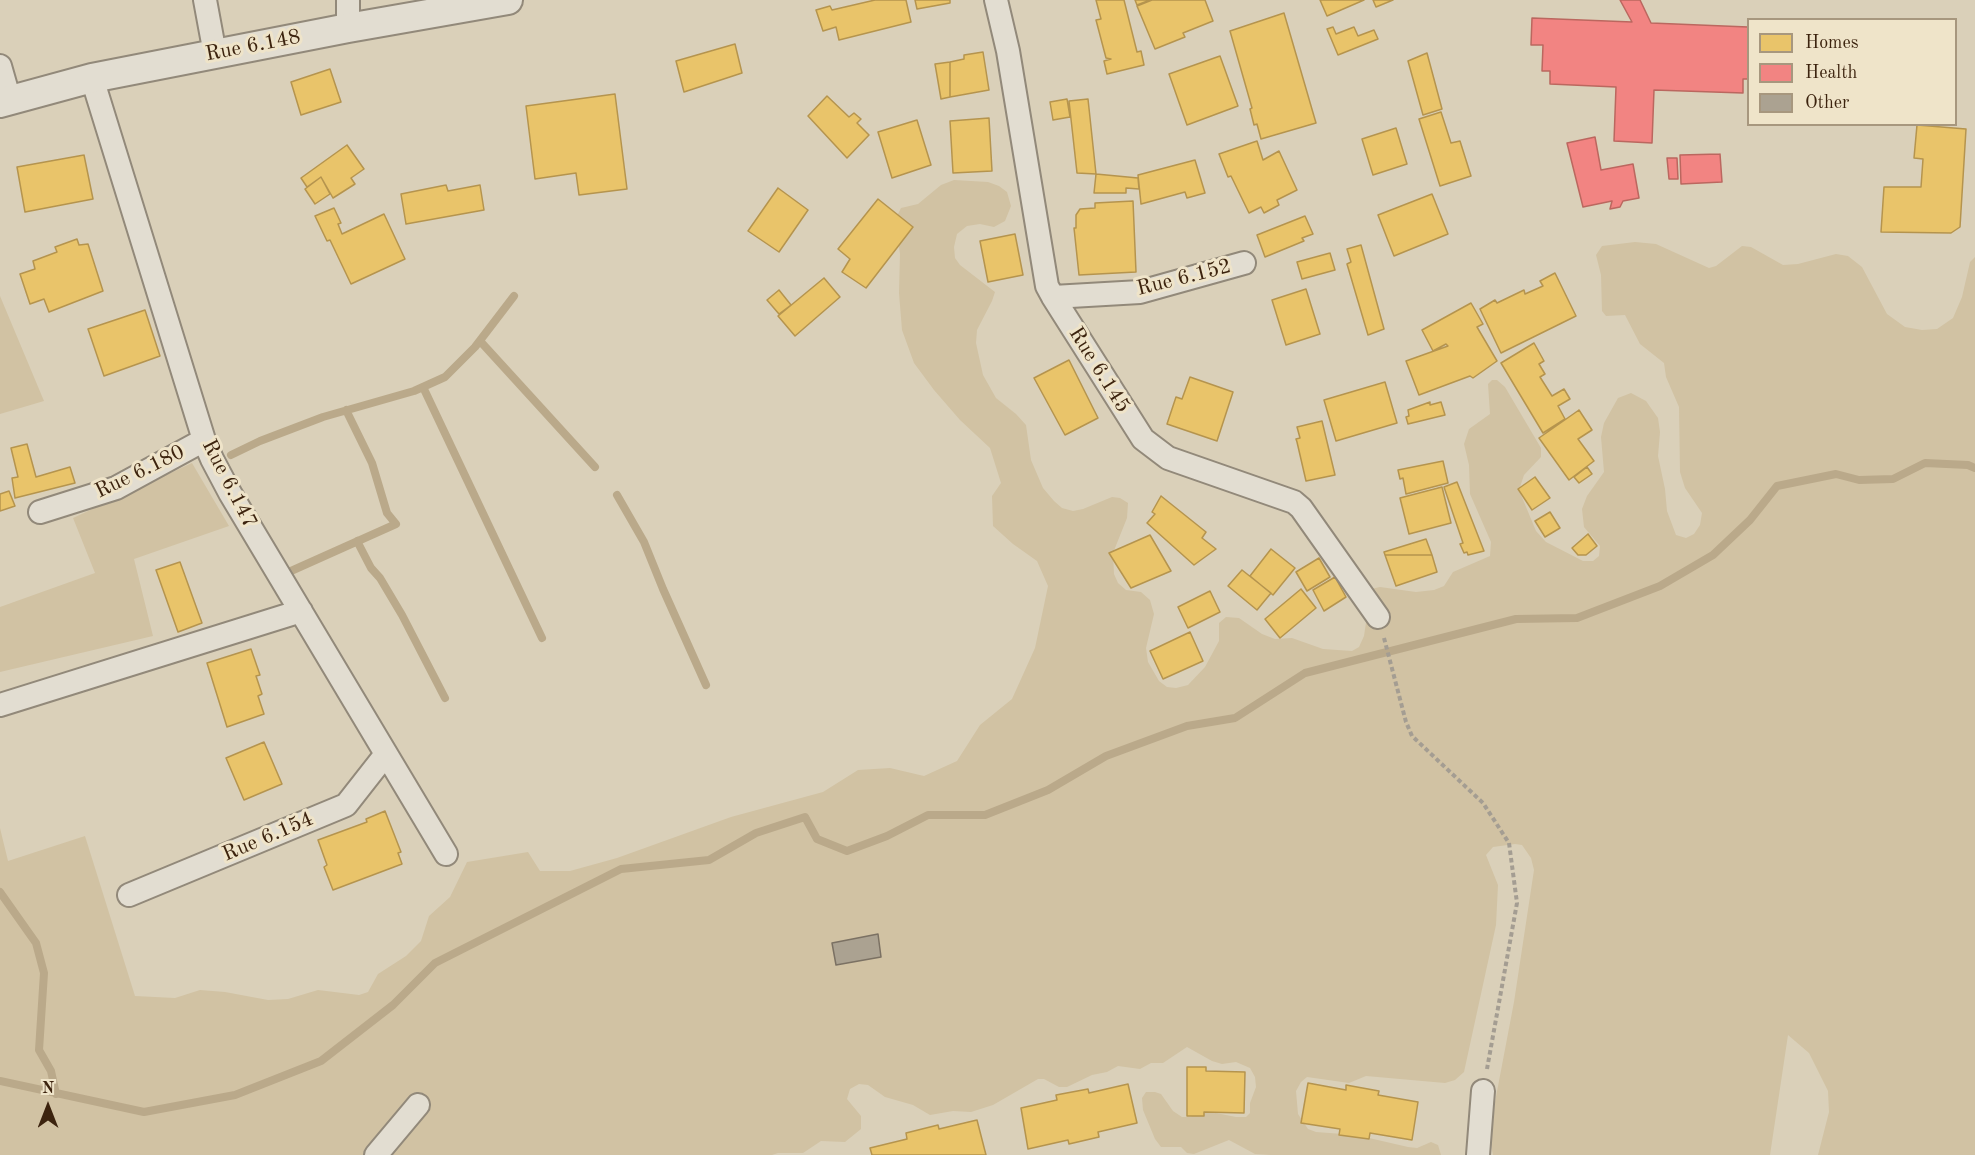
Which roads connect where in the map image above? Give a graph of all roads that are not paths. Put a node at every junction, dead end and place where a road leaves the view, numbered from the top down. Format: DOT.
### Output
graph roads {
  1 [pos="205,0"];
  2 [pos="508,0"];
  3 [pos="996,0"];
  4 [pos="348,14"];
  5 [pos="215,54"];
  6 [pos="0,66"];
  7 [pos="92,78"];
  8 [pos="5,102"];
  9 [pos="1244,263"];
  10 [pos="1053,297"];
  11 [pos="204,440"];
  12 [pos="40,512"];
  13 [pos="301,610"];
  14 [pos="1378,617"];
  15 [pos="0,705"];
  16 [pos="386,754"];
  17 [pos="446,854"];
  18 [pos="129,895"];
  19 [pos="1483,1091"];
  20 [pos="418,1104"];
  21 [pos="376,1155"];
  22 [pos="1478,1155"];
  1 -- 5 [label="street"];
  2 -- 4 [label="street, Rue 6.148"];
  3 -- 10 [label="street, Rue 6.145"];
  4 -- 5 [label="street, Rue 6.148"];
  5 -- 7 [label="street, Rue 6.148"];
  6 -- 8 [label="street"];
  7 -- 8 [label="street, Rue 6.148"];
  7 -- 11 [label="street, Rue 6.147"];
  9 -- 10 [label="street, Rue 6.152"];
  10 -- 14 [label="street, Rue 6.145"];
  11 -- 12 [label="street, Rue 6.180"];
  11 -- 13 [label="street, Rue 6.147"];
  13 -- 15 [label="street"];
  13 -- 16 [label="street, Rue 6.147"];
  16 -- 17 [label="street, Rue 6.147"];
  16 -- 18 [label="street, Rue 6.154"];
  19 -- 22 [label="street"];
  20 -- 21 [label="street"];
}
